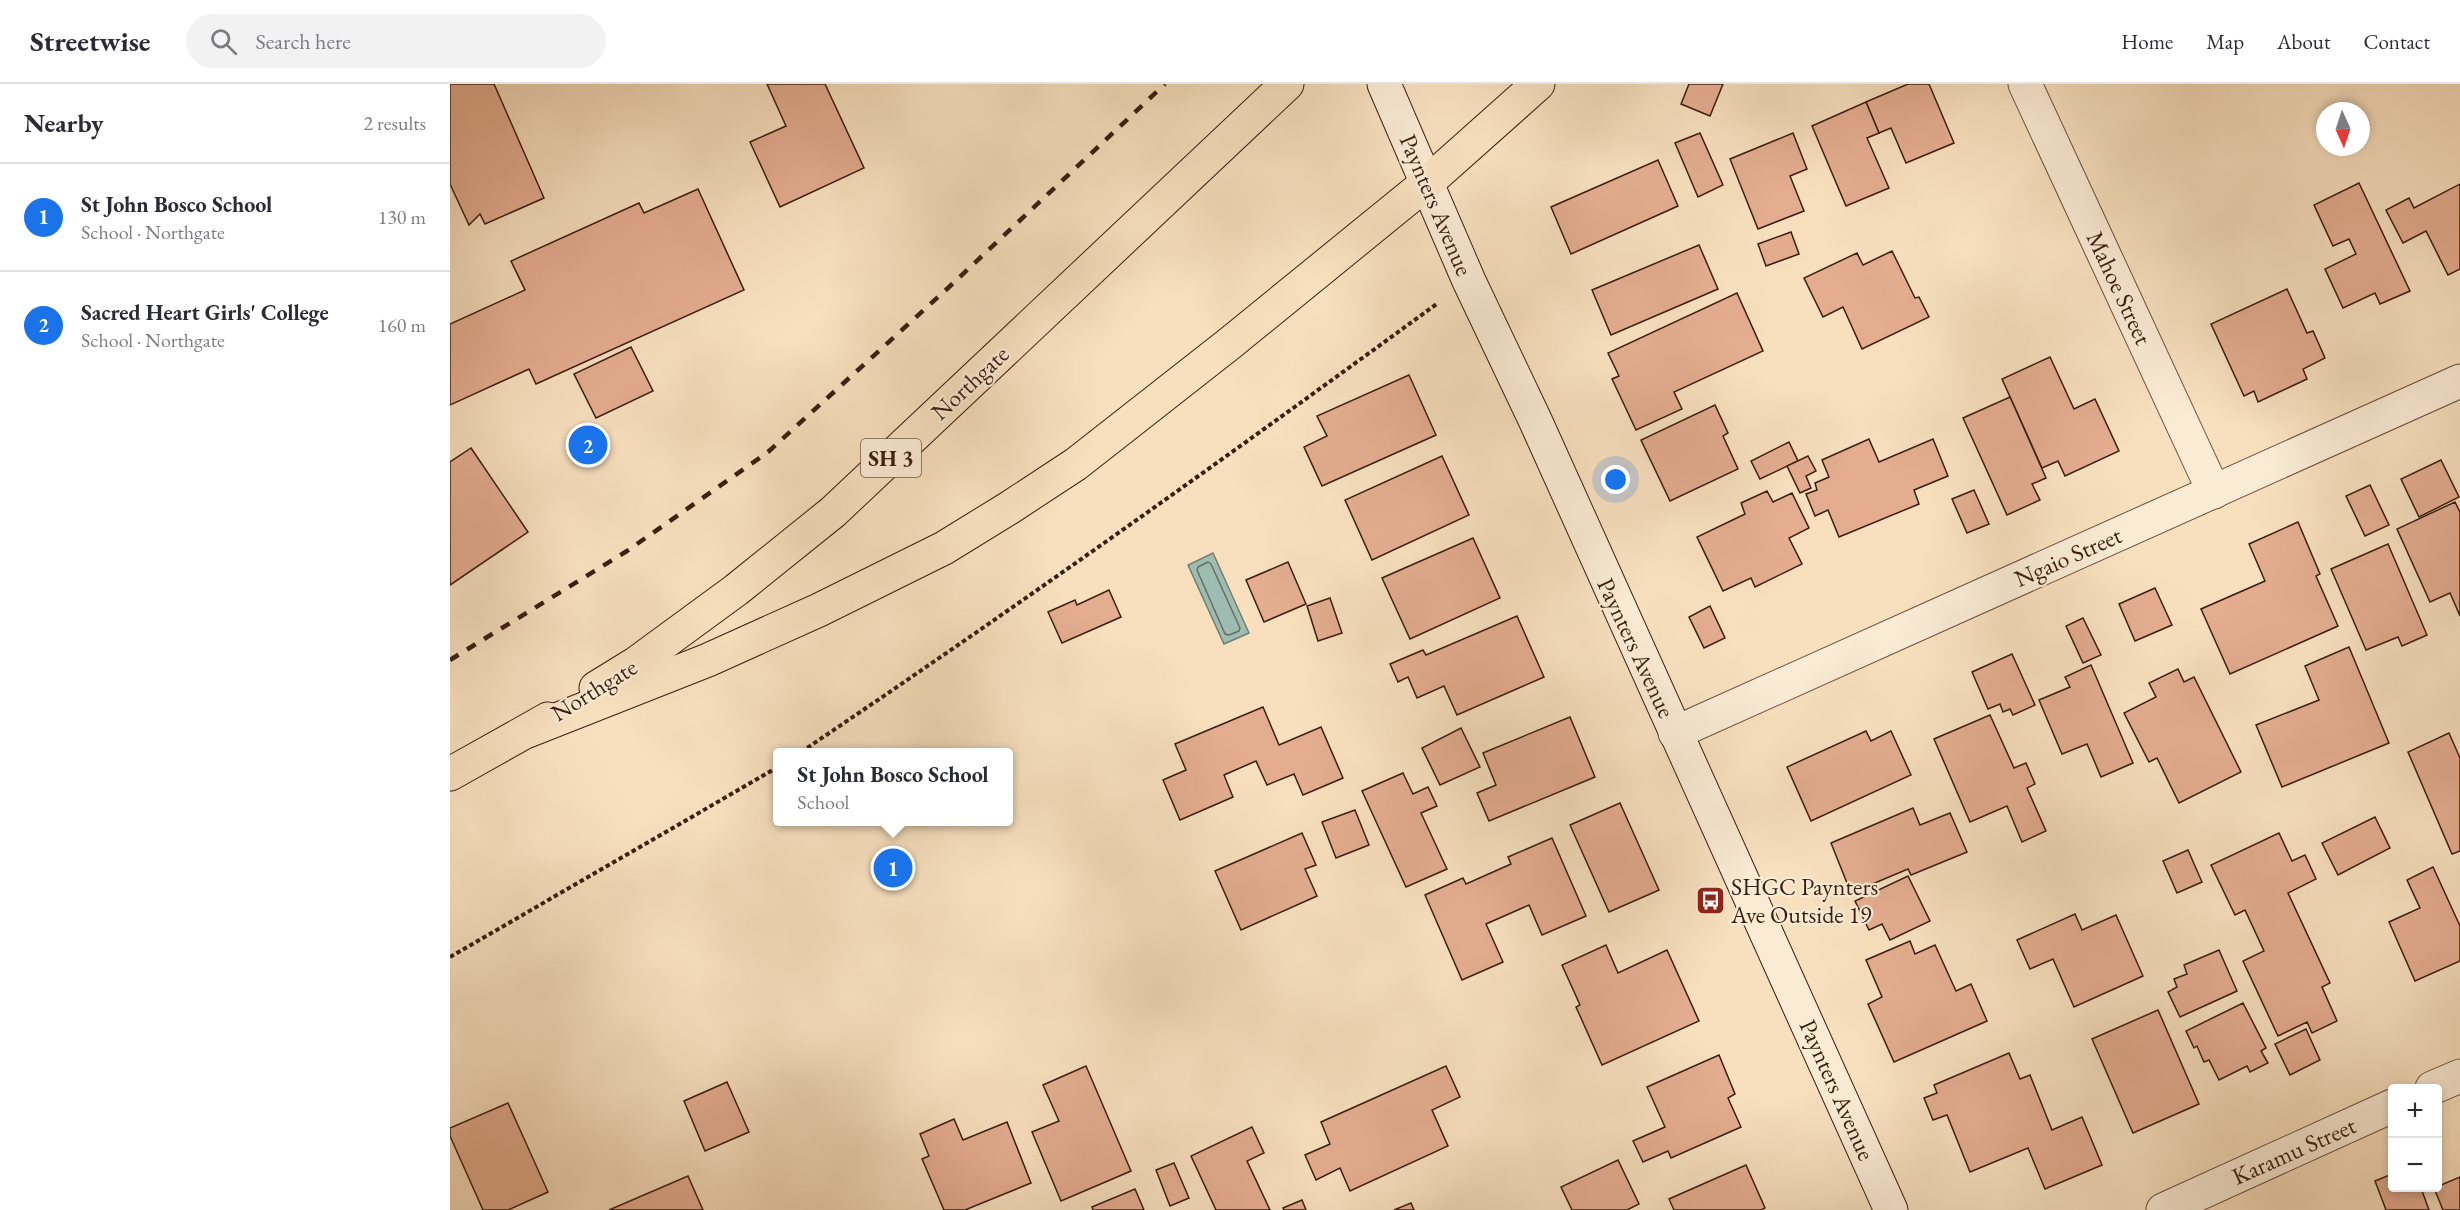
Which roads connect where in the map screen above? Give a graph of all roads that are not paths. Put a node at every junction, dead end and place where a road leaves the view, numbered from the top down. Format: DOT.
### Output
graph roads {
  1 [pos="1287,84"];
  2 [pos="1384,84"];
  3 [pos="1538,84"];
  4 [pos="2025,84"];
  5 [pos="1428,182"];
  6 [pos="2460,381"];
  7 [pos="2214,492"];
  8 [pos="528,731"];
  9 [pos="1675,733"];
  10 [pos="450,774"];
  11 [pos="2460,1076"];
  12 [pos="2442,1084"];
  13 [pos="2388,1108"];
  14 [pos="1891,1210"];
  15 [pos="2163,1210"];
  1 -- 8 [label="highway, Northgate / SH 3"];
  2 -- 5 [label="street, Paynters Avenue"];
  3 -- 5 [label="highway"];
  4 -- 7 [label="street, Mahoe Street"];
  5 -- 8 [label="highway"];
  5 -- 9 [label="street, Paynters Avenue"];
  6 -- 7 [label="street, Ngaio Street"];
  7 -- 9 [label="street, Ngaio Street"];
  8 -- 10 [label="highway, Northgate / SH 3"];
  9 -- 14 [label="street, Paynters Avenue"];
  11 -- 12 [label="street"];
  13 -- 15 [label="street, Karamu Street"];
}
